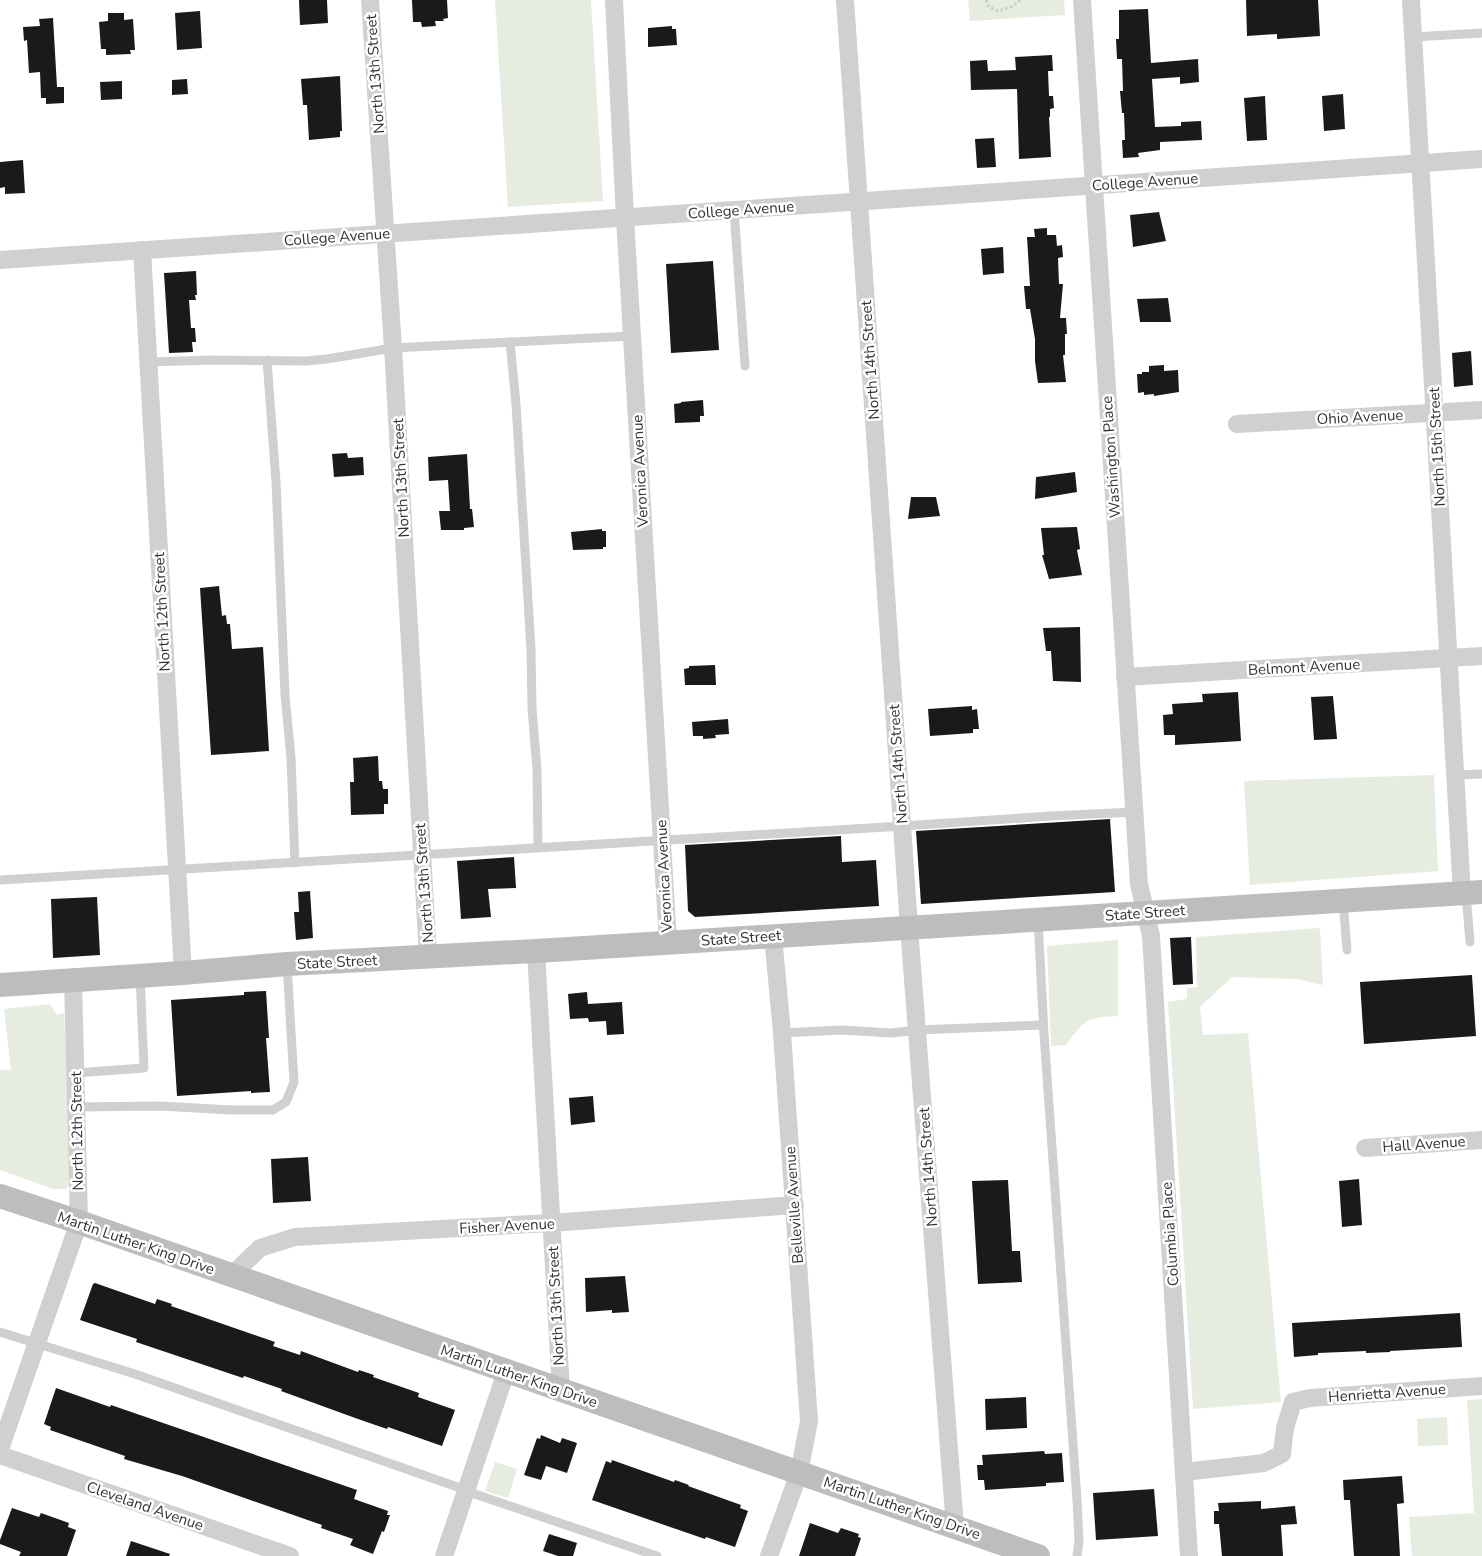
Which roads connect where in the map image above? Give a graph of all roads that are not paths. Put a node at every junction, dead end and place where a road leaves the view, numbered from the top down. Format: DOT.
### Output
graph roads {
  1 [pos="370,0"];
  2 [pos="614,0"];
  3 [pos="846,0"];
  4 [pos="1082,0"];
  5 [pos="1411,0"];
  6 [pos="1482,33"];
  7 [pos="1413,37"];
  8 [pos="1482,159"];
  9 [pos="1421,163"];
  10 [pos="1094,186"];
  11 [pos="858,202"];
  12 [pos="734,210"];
  13 [pos="624,218"];
  14 [pos="386,233"];
  15 [pos="142,250"];
  16 [pos="0,260"];
  17 [pos="632,336"];
  18 [pos="510,342"];
  19 [pos="393,348"];
  20 [pos="267,360"];
  21 [pos="148,362"];
  22 [pos="745,366"];
  23 [pos="1482,410"];
  24 [pos="1435,413"];
  25 [pos="1237,424"];
  26 [pos="1482,656"];
  27 [pos="1449,658"];
  28 [pos="1125,677"];
  29 [pos="1482,774"];
  30 [pos="1455,775"];
  31 [pos="1134,812"];
  32 [pos="903,826"];
  33 [pos="662,840"];
  34 [pos="538,848"];
  35 [pos="422,855"];
  36 [pos="295,863"];
  37 [pos="177,871"];
  38 [pos="0,880"];
  39 [pos="1470,893"];
  40 [pos="1343,901"];
  41 [pos="1146,912"];
  42 [pos="1038,920"];
  43 [pos="910,928"];
  44 [pos="773,936"];
  45 [pos="1470,942"];
  46 [pos="668,943"];
  47 [pos="1347,950"];
  48 [pos="536,951"];
  49 [pos="428,957"];
  50 [pos="288,964"];
  51 [pos="183,973"];
  52 [pos="140,976"];
  53 [pos="73,980"];
  54 [pos="0,984"];
  55 [pos="1043,1025"];
  56 [pos="918,1030"];
  57 [pos="782,1032"];
  58 [pos="75,1073"];
  59 [pos="76,1107"];
  60 [pos="1482,1140"];
  61 [pos="1366,1148"];
  62 [pos="0,1196"];
  63 [pos="795,1205"];
  64 [pos="79,1222"];
  65 [pos="551,1223"];
  66 [pos="231,1276"];
  67 [pos="0,1332"];
  68 [pos="37,1344"];
  69 [pos="506,1372"];
  70 [pos="1482,1386"];
  71 [pos="561,1391"];
  72 [pos="0,1449"];
  73 [pos="0,1455"];
  74 [pos="799,1472"];
  75 [pos="1184,1472"];
  76 [pos="466,1490"];
  77 [pos="955,1527"];
  78 [pos="290,1556"];
  79 [pos="444,1556"];
  80 [pos="657,1556"];
  81 [pos="769,1556"];
  82 [pos="1038,1556"];
  83 [pos="1078,1556"];
  84 [pos="1189,1556"];
  1 -- 14 [label="street, North 13th Street"];
  2 -- 13 [label="street, Veronica Avenue"];
  3 -- 11 [label="street, North 14th Street"];
  4 -- 10 [label="street, Washington Place"];
  5 -- 7 [label="street, North 15th Street"];
  6 -- 7 [label="lane"];
  7 -- 9 [label="street, North 15th Street"];
  8 -- 9 [label="street, College Avenue"];
  9 -- 10 [label="street, College Avenue"];
  9 -- 24 [label="street, North 15th Street"];
  10 -- 11 [label="street, College Avenue"];
  10 -- 28 [label="street, Washington Place"];
  11 -- 12 [label="street, College Avenue"];
  11 -- 32 [label="street, North 14th Street"];
  12 -- 13 [label="street, College Avenue"];
  12 -- 22 [label="lane"];
  13 -- 14 [label="street, College Avenue"];
  13 -- 17 [label="street, Veronica Avenue"];
  14 -- 15 [label="street, College Avenue"];
  14 -- 19 [label="street, North 13th Street"];
  15 -- 16 [label="street, College Avenue"];
  15 -- 21 [label="street, North 12th Street"];
  17 -- 18 [label="lane"];
  17 -- 33 [label="street, Veronica Avenue"];
  18 -- 19 [label="lane"];
  18 -- 34 [label="lane"];
  19 -- 20 [label="lane"];
  19 -- 35 [label="street, North 13th Street"];
  20 -- 21 [label="lane"];
  20 -- 36 [label="lane"];
  21 -- 37 [label="street, North 12th Street"];
  23 -- 24 [label="street, Ohio Avenue"];
  24 -- 25 [label="street, Ohio Avenue"];
  24 -- 27 [label="street, North 15th Street"];
  26 -- 27 [label="street, Belmont Avenue"];
  27 -- 28 [label="street, Belmont Avenue"];
  27 -- 30 [label="street, North 15th Street"];
  28 -- 31 [label="street, Washington Place"];
  29 -- 30 [label="lane"];
  30 -- 39 [label="street, North 15th Street"];
  31 -- 32 [label="lane"];
  31 -- 41 [label="street, Washington Place"];
  32 -- 33 [label="lane"];
  32 -- 43 [label="street, North 14th Street"];
  33 -- 34 [label="lane"];
  33 -- 46 [label="street, Veronica Avenue"];
  34 -- 35 [label="lane"];
  35 -- 36 [label="lane"];
  35 -- 49 [label="street, North 13th Street"];
  36 -- 37 [label="lane"];
  37 -- 38 [label="lane"];
  37 -- 51 [label="street, North 12th Street"];
  39 -- 40 [label="main road, State Street"];
  39 -- 45 [label="lane"];
  40 -- 41 [label="main road, State Street"];
  40 -- 47 [label="lane"];
  41 -- 42 [label="main road, State Street"];
  41 -- 75 [label="street, Columbia Place"];
  42 -- 43 [label="main road, State Street"];
  42 -- 55 [label="lane"];
  43 -- 44 [label="main road, State Street"];
  43 -- 56 [label="street, North 14th Street"];
  44 -- 46 [label="main road, State Street"];
  44 -- 57 [label="street, Belleville Avenue"];
  46 -- 48 [label="main road, State Street"];
  48 -- 49 [label="main road, State Street"];
  48 -- 65 [label="street, North 13th Street"];
  49 -- 50 [label="main road, State Street"];
  50 -- 51 [label="main road, State Street"];
  50 -- 59 [label="lane"];
  51 -- 52 [label="main road, State Street"];
  52 -- 53 [label="main road, State Street"];
  52 -- 58 [label="lane"];
  53 -- 54 [label="main road, State Street"];
  53 -- 58 [label="street, North 12th Street"];
  55 -- 56 [label="lane"];
  55 -- 83 [label="lane"];
  56 -- 57 [label="lane"];
  56 -- 77 [label="street, North 14th Street"];
  57 -- 63 [label="street, Belleville Avenue"];
  58 -- 59 [label="street, North 12th Street"];
  59 -- 64 [label="street, North 12th Street"];
  60 -- 61 [label="street, Hall Avenue"];
  62 -- 64 [label="main road, Martin Luther King Drive"];
  63 -- 65 [label="street, Fisher Avenue"];
  63 -- 74 [label="street, Belleville Avenue"];
  64 -- 66 [label="main road, Martin Luther King Drive"];
  64 -- 68 [label="street, North 12th Street"];
  65 -- 66 [label="street, Fisher Avenue"];
  65 -- 71 [label="street, North 13th Street"];
  66 -- 69 [label="main road, Martin Luther King Drive"];
  67 -- 68 [label="lane"];
  68 -- 72 [label="street, North 12th Street"];
  68 -- 76 [label="lane"];
  69 -- 71 [label="main road, Martin Luther King Drive"];
  69 -- 76 [label="street"];
  70 -- 75 [label="street, Henrietta Avenue"];
  71 -- 74 [label="main road, Martin Luther King Drive"];
  73 -- 78 [label="street, Cleveland Avenue"];
  74 -- 77 [label="main road, Martin Luther King Drive"];
  74 -- 81 [label="street"];
  75 -- 84 [label="street, Columbia Place"];
  76 -- 79 [label="street"];
  76 -- 80 [label="lane"];
  77 -- 82 [label="main road, Martin Luther King Drive"];
}
